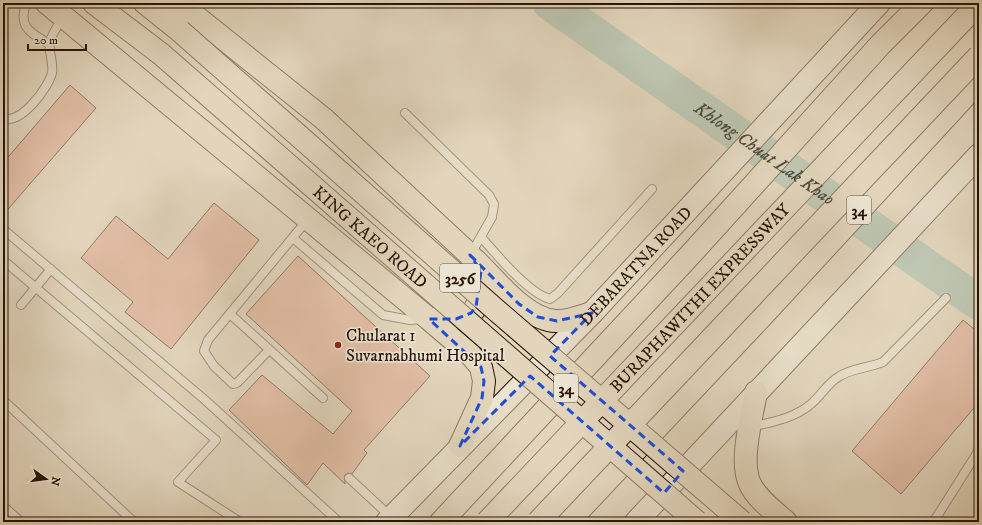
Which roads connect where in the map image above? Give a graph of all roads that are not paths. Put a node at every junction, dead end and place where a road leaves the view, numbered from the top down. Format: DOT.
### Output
graph roads {
  1 [pos="26,3"];
  2 [pos="94,3"];
  3 [pos="145,3"];
  4 [pos="179,3"];
  5 [pos="878,3"];
  6 [pos="922,3"];
  7 [pos="979,3"];
  8 [pos="55,10"];
  9 [pos="49,44"];
  10 [pos="979,56"];
  11 [pos="979,81"];
  12 [pos="405,113"];
  13 [pos="3,118"];
  14 [pos="979,154"];
  15 [pos="652,189"];
  16 [pos="309,219"];
  17 [pos="3,229"];
  18 [pos="293,238"];
  19 [pos="475,246"];
  20 [pos="3,260"];
  21 [pos="51,269"];
  22 [pos="35,287"];
  23 [pos="946,298"];
  24 [pos="21,305"];
  25 [pos="592,313"];
  26 [pos="230,314"];
  27 [pos="429,319"];
  28 [pos="269,350"];
  29 [pos="756,392"];
  30 [pos="323,398"];
  31 [pos="3,400"];
  32 [pos="751,428"];
  33 [pos="460,446"];
  34 [pos="979,450"];
  35 [pos="349,478"];
  36 [pos="3,506"];
  37 [pos="936,518"];
  38 [pos="389,520"];
  39 [pos="21,522"];
  40 [pos="134,522"];
  41 [pos="240,522"];
  42 [pos="339,522"];
  43 [pos="441,522"];
  44 [pos="486,522"];
  45 [pos="538,522"];
  46 [pos="568,522"];
  47 [pos="636,522"];
  48 [pos="697,522"];
  49 [pos="742,522"];
  50 [pos="786,522"];
  1 -- 9 [label="lane"];
  2 -- 48 [label="main road, KING KAEO ROAD / 3256, bridge"];
  3 -- 49 [label="main road, KING KAEO ROAD / 3256, bridge"];
  4 -- 19 [label="main road"];
  5 -- 25 [label="main road, DEBARATNA ROAD / 34"];
  6 -- 43 [label="main road, DEBARATNA ROAD / 34"];
  7 -- 44 [label="main road, BURAPHAWITHI EXPRESSWAY, bridge"];
  8 -- 9 [label="lane"];
  8 -- 16 [label="main road"];
  9 -- 13 [label="lane"];
  10 -- 45 [label="main road, bridge"];
  11 -- 46 [label="main road, 34"];
  12 -- 19 [label="lane"];
  14 -- 29 [label="main road"];
  15 -- 19 [label="lane"];
  16 -- 18 [label="lane"];
  16 -- 27 [label="main road"];
  17 -- 21 [label="lane"];
  18 -- 26 [label="lane"];
  18 -- 27 [label="lane"];
  19 -- 25 [label="main road"];
  19 -- 27 [label="main road"];
  20 -- 22 [label="lane"];
  21 -- 22 [label="lane"];
  21 -- 42 [label="lane"];
  22 -- 24 [label="lane"];
  22 -- 41 [label="lane"];
  23 -- 32 [label="lane"];
  25 -- 33 [label="main road, DEBARATNA ROAD / 34"];
  26 -- 28 [label="lane"];
  26 -- 28 [label="lane"];
  27 -- 33 [label="main road"];
  28 -- 30 [label="lane"];
  29 -- 32 [label="main road"];
  29 -- 47 [label="main road"];
  31 -- 40 [label="lane"];
  32 -- 50 [label="main road"];
  33 -- 38 [label="main road, DEBARATNA ROAD / 34"];
  34 -- 37 [label="lane"];
  35 -- 38 [label="lane"];
  36 -- 39 [label="lane"];
}
